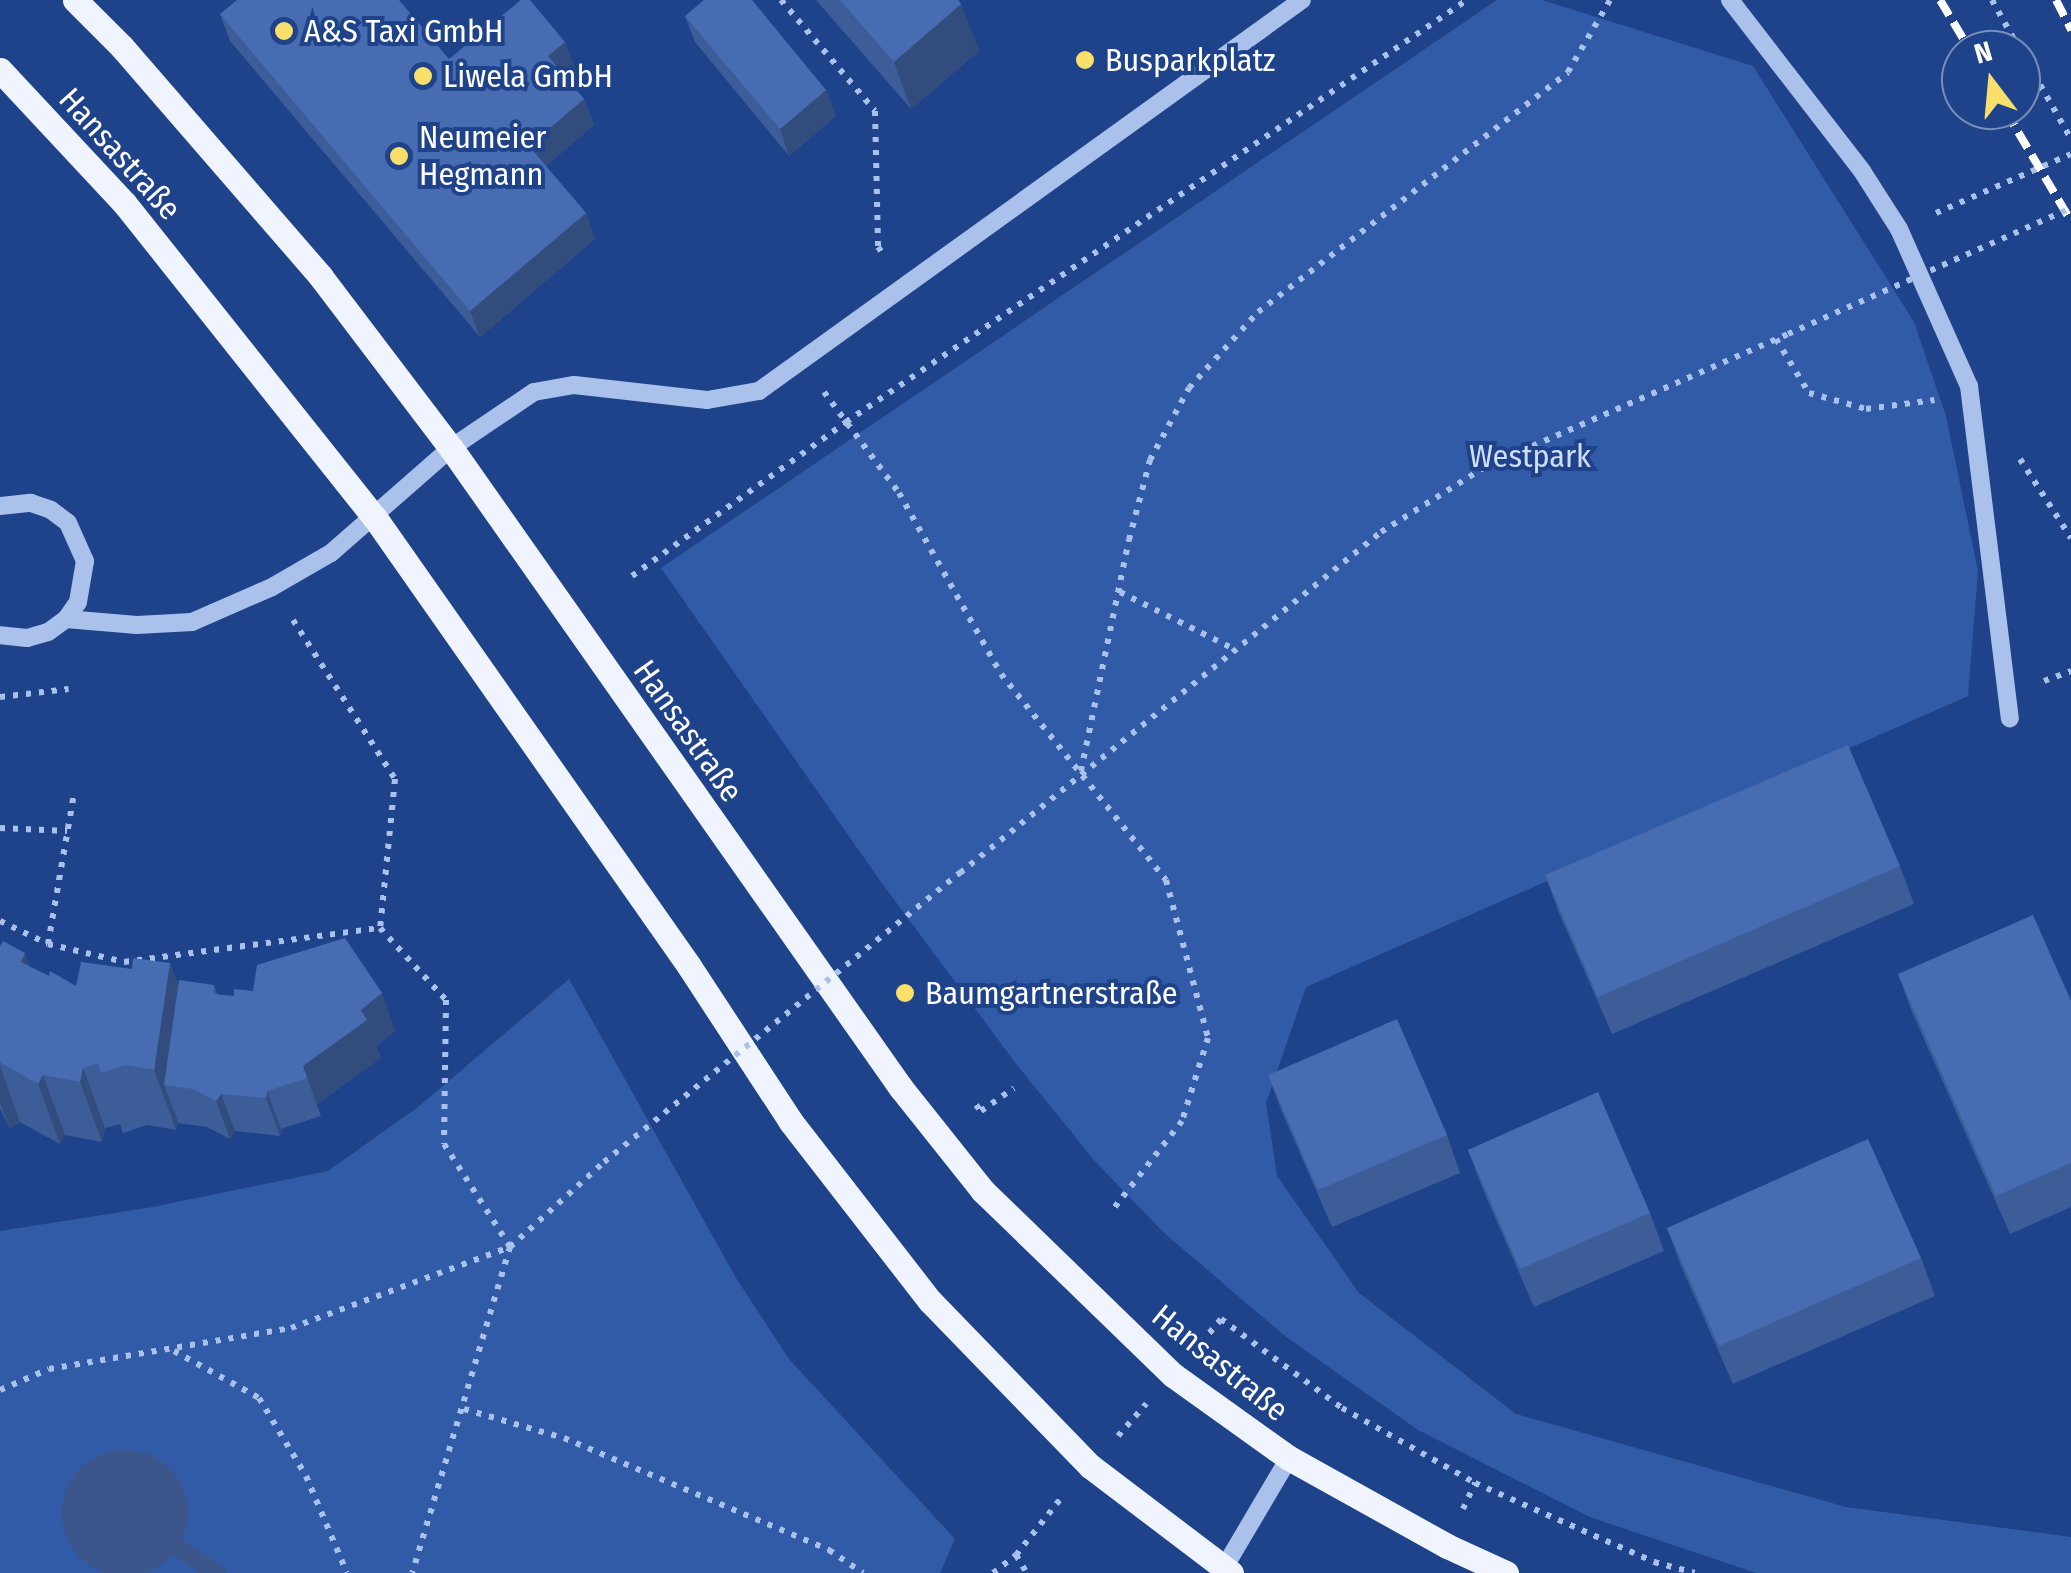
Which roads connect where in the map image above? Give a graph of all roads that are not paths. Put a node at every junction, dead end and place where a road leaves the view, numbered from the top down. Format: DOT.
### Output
graph roads {
  1 [pos="76,0"];
  2 [pos="1302,0"];
  3 [pos="1730,0"];
  4 [pos="0,70"];
  5 [pos="452,448"];
  6 [pos="0,506"];
  7 [pos="375,518"];
  8 [pos="66,619"];
  9 [pos="0,635"];
  10 [pos="2010,718"];
  11 [pos="1288,1458"];
  12 [pos="1222,1572"];
  13 [pos="1506,1573"];
  1 -- 5 [label="main road, Hansastraße"];
  2 -- 5 [label="street"];
  3 -- 10 [label="street"];
  4 -- 7 [label="main road, Hansastraße"];
  5 -- 7 [label="street"];
  5 -- 11 [label="main road, Hansastraße"];
  6 -- 8 [label="street"];
  7 -- 8 [label="street"];
  7 -- 12 [label="main road, Hansastraße"];
  8 -- 9 [label="street"];
  11 -- 12 [label="street"];
  11 -- 13 [label="main road"];
}
